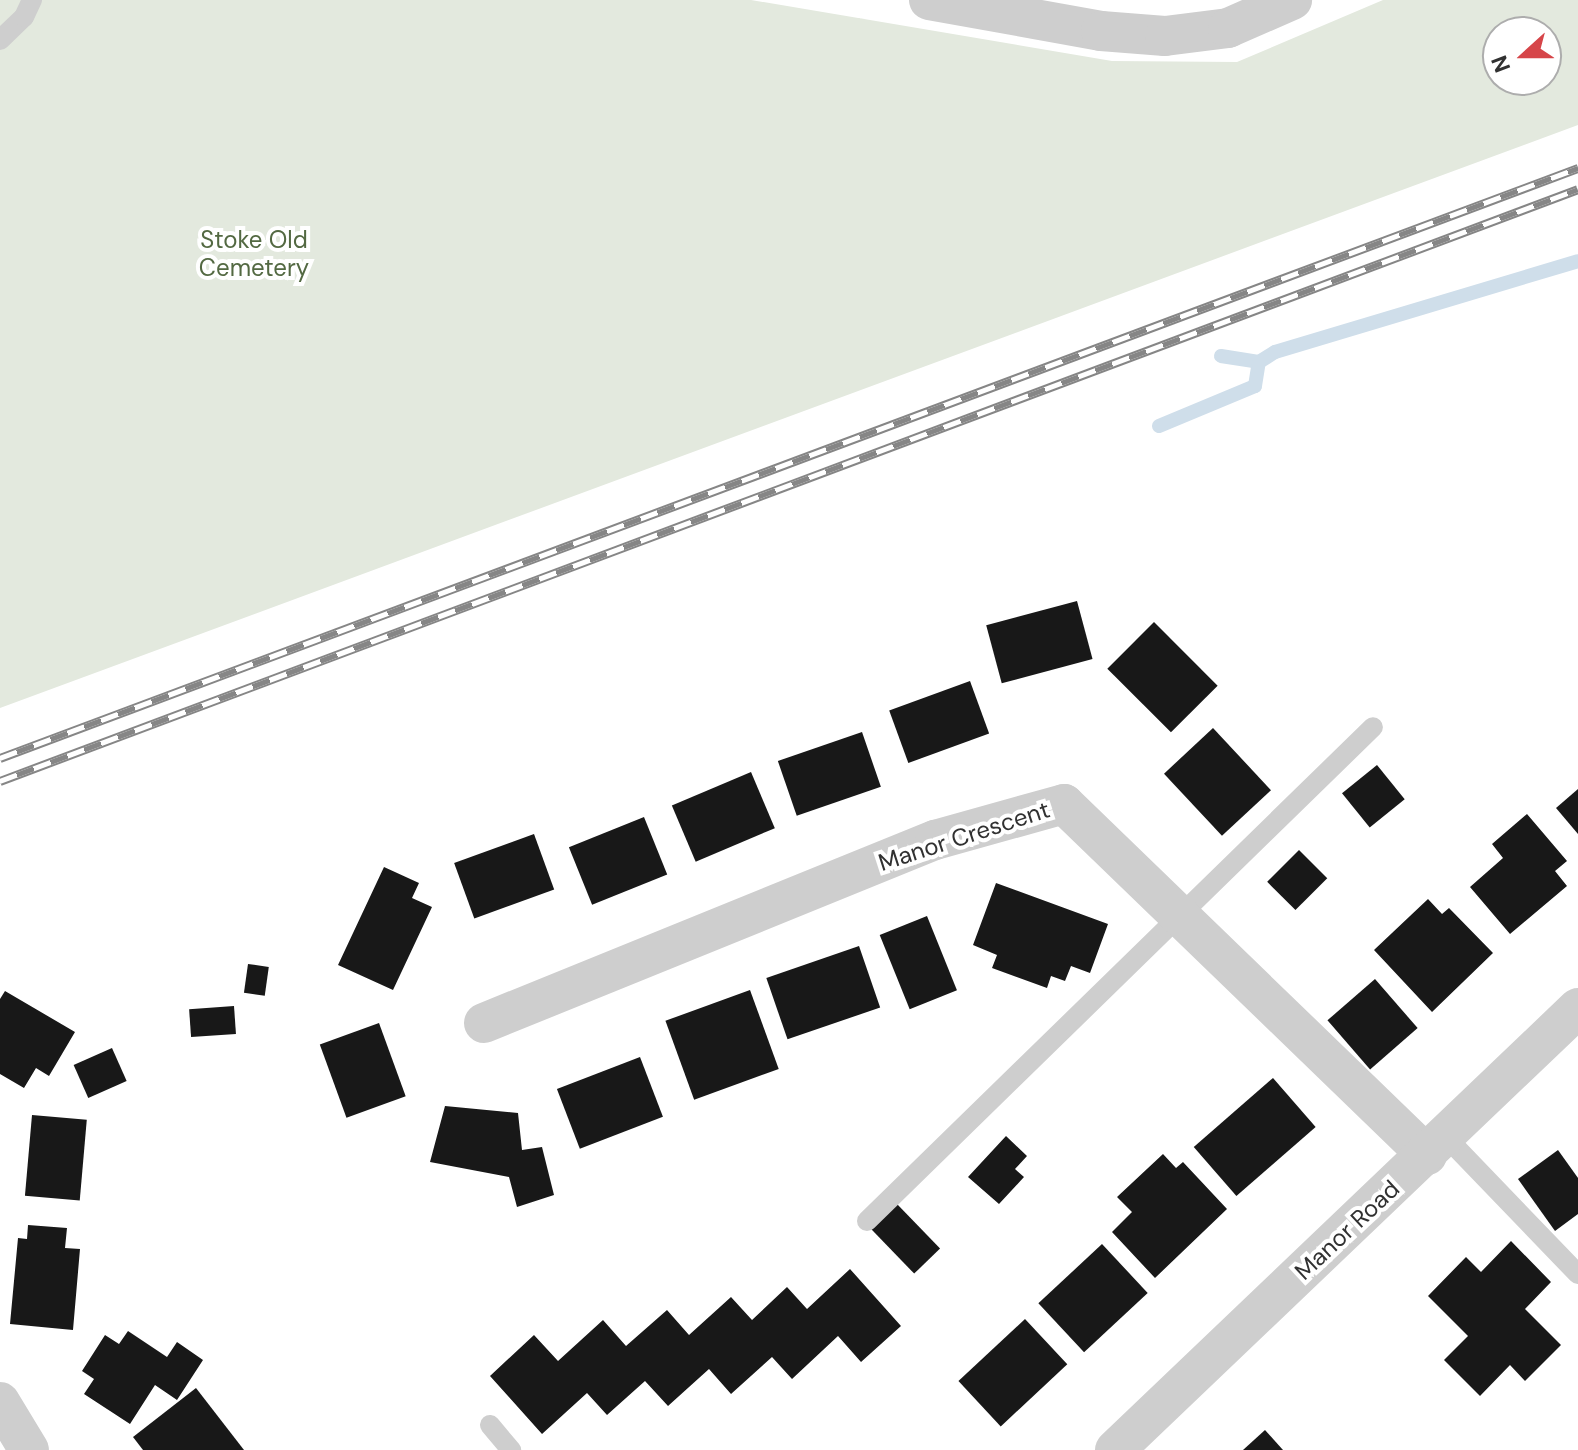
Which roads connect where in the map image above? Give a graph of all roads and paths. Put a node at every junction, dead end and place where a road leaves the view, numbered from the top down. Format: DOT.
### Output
graph roads {
  1 [pos="32,0"];
  2 [pos="929,0"];
  3 [pos="1292,0"];
  4 [pos="0,40"];
  5 [pos="1373,727"];
  6 [pos="1185,915"];
  7 [pos="1578,1008"];
  8 [pos="484,1023"];
  9 [pos="1436,1146"];
  10 [pos="867,1221"];
  11 [pos="1578,1274"];
  12 [pos="0,1402"];
  13 [pos="490,1425"];
  14 [pos="29,1450"];
  15 [pos="511,1450"];
  16 [pos="1115,1450"];
  1 -- 4 [label="lane"];
  2 -- 3 [label="street"];
  5 -- 6 [label="lane"];
  6 -- 8 [label="street, Manor Crescent"];
  6 -- 9 [label="street, Manor Crescent"];
  6 -- 10 [label="lane"];
  7 -- 9 [label="street, Manor Road"];
  9 -- 11 [label="lane"];
  9 -- 16 [label="street, Manor Road"];
  12 -- 14 [label="street"];
  13 -- 15 [label="lane"];
}
